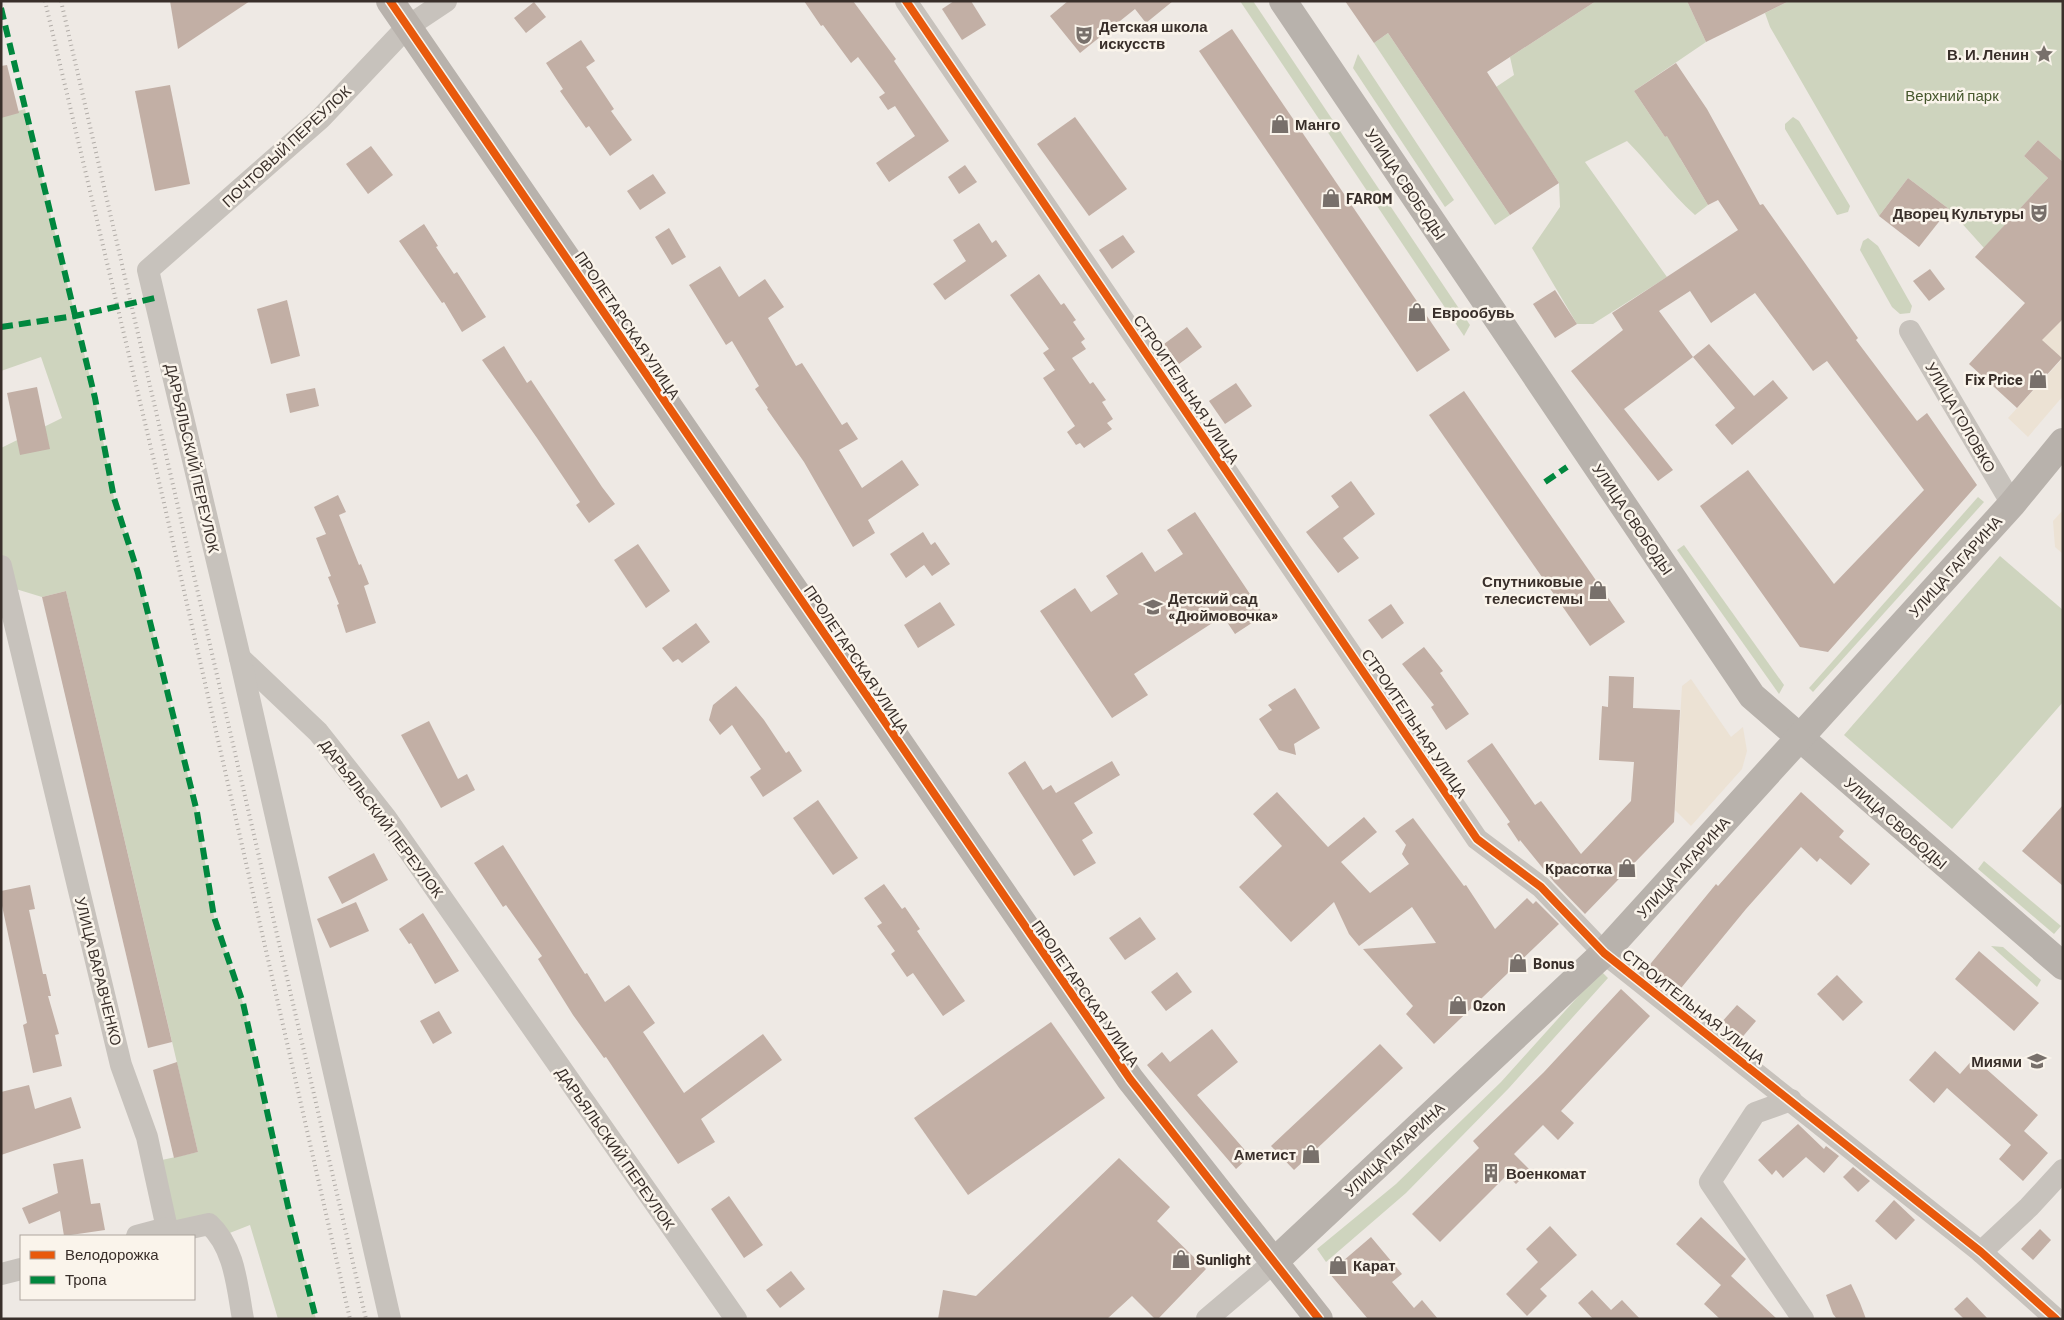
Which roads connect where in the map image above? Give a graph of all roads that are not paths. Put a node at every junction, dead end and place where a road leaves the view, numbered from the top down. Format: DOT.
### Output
graph roads {
  1 [pos="390,1"];
  2 [pos="446,1"];
  3 [pos="906,1"];
  4 [pos="1283,1"];
  5 [pos="407,27"];
  6 [pos="148,270"];
  7 [pos="1910,331"];
  8 [pos="2063,442"];
  9 [pos="2012,504"];
  10 [pos="1,566"];
  11 [pos="240,658"];
  12 [pos="1799,740"];
  13 [pos="1604,953"];
  14 [pos="2063,966"];
  15 [pos="1791,1100"];
  16 [pos="2063,1170"];
  17 [pos="167,1228"];
  18 [pos="141,1235"];
  19 [pos="1981,1252"];
  20 [pos="1274,1262"];
  21 [pos="20,1269"];
  22 [pos="1,1274"];
  23 [pos="243,1319"];
  24 [pos="390,1319"];
  25 [pos="736,1319"];
  26 [pos="1207,1319"];
  27 [pos="1319,1319"];
  28 [pos="1803,1319"];
  29 [pos="2056,1319"];
  1 -- 5 [label="street, ПРОЛЕТАРСКАЯ УЛИЦА"];
  2 -- 5 [label="street, ПОЧТОВЫЙ ПЕРЕУЛОК"];
  3 -- 13 [label="street, СТРОИТЕЛЬНАЯ УЛИЦА"];
  4 -- 12 [label="street, УЛИЦА СВОБОДЫ"];
  5 -- 6 [label="street, ПОЧТОВЫЙ ПЕРЕУЛОК"];
  5 -- 20 [label="street, ПРОЛЕТАРСКАЯ УЛИЦА"];
  6 -- 11 [label="street, ДАРЬЯЛЬСКИЙ ПЕРЕУЛОК"];
  7 -- 9 [label="street, УЛИЦА ГОЛОВКО"];
  8 -- 9 [label="street, УЛИЦА ГАГАРИНА"];
  9 -- 12 [label="street, УЛИЦА ГАГАРИНА"];
  10 -- 17 [label="street, УЛИЦА ВАРАВЧЕНКО"];
  11 -- 24 [label="street"];
  11 -- 25 [label="street, ДАРЬЯЛЬСКИЙ ПЕРЕУЛОК"];
  12 -- 13 [label="street, УЛИЦА ГАГАРИНА"];
  12 -- 14 [label="street, УЛИЦА СВОБОДЫ"];
  13 -- 15 [label="street, СТРОИТЕЛЬНАЯ УЛИЦА"];
  13 -- 20 [label="street, УЛИЦА ГАГАРИНА"];
  15 -- 19 [label="street, СТРОИТЕЛЬНАЯ УЛИЦА"];
  15 -- 28 [label="street"];
  16 -- 19 [label="street"];
  17 -- 18 [label="street"];
  17 -- 23 [label="street"];
  19 -- 29 [label="street, СТРОИТЕЛЬНАЯ УЛИЦА"];
  20 -- 26 [label="street"];
  20 -- 27 [label="street, ПРОЛЕТАРСКАЯ УЛИЦА"];
  21 -- 22 [label="street"];
}
